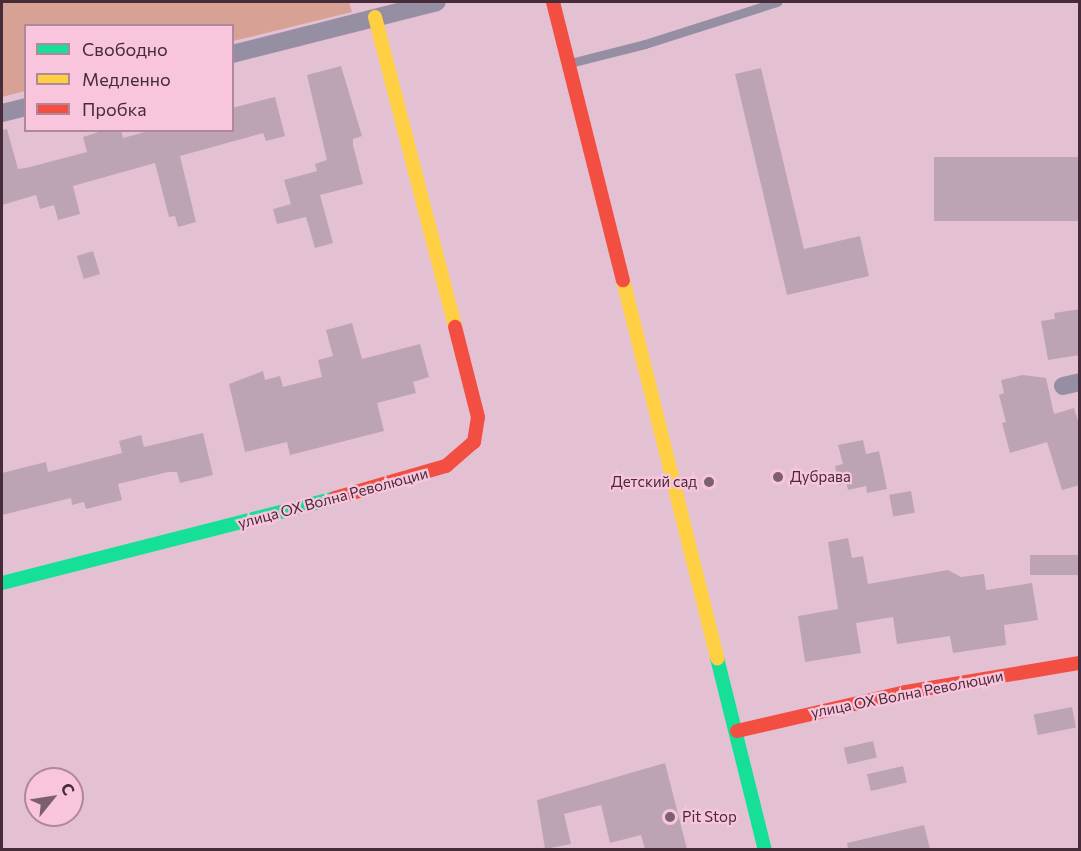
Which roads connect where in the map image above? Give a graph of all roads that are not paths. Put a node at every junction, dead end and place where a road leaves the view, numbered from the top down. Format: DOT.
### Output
graph roads {
  1 [pos="437,2"];
  2 [pos="553,2"];
  3 [pos="777,2"];
  4 [pos="375,17"];
  5 [pos="234,53"];
  6 [pos="568,63"];
  7 [pos="24,107"];
  8 [pos="2,113"];
  9 [pos="2,583"];
  10 [pos="1080,663"];
  11 [pos="736,731"];
  12 [pos="765,849"];
  1 -- 4 [label="street"];
  2 -- 6 [label="street"];
  3 -- 6 [label="lane"];
  4 -- 5 [label="street"];
  4 -- 9 [label="street, улица ОХ Волна Революции"];
  6 -- 11 [label="street"];
  7 -- 8 [label="street"];
  10 -- 11 [label="street, улица ОХ Волна Революции"];
  11 -- 12 [label="street"];
}
